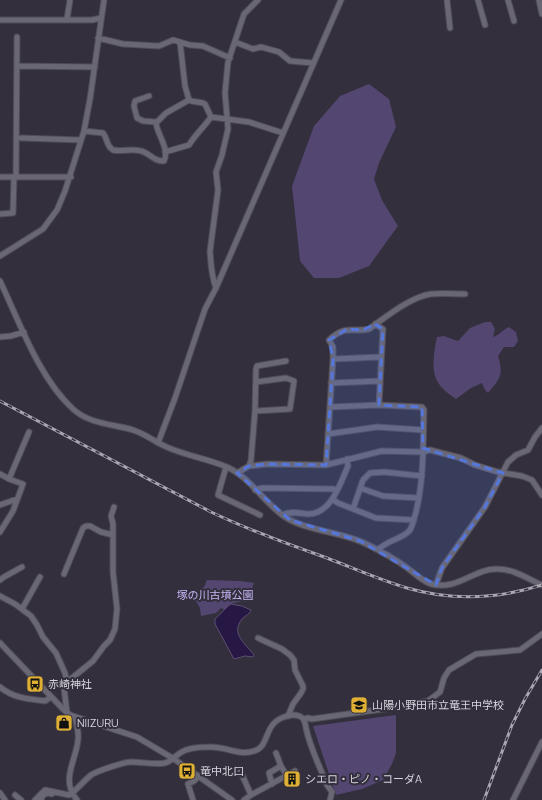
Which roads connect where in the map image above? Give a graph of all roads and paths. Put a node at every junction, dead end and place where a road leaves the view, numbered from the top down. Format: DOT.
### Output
graph roads {
  1 [pos="70,0"];
  2 [pos="104,0"];
  3 [pos="258,0"];
  4 [pos="341,0"];
  5 [pos="447,0"];
  6 [pos="478,0"];
  7 [pos="508,0"];
  8 [pos="539,0"];
  9 [pos="542,14"];
  10 [pos="100,18"];
  11 [pos="67,19"];
  12 [pos="0,20"];
  13 [pos="514,21"];
  14 [pos="484,25"];
  15 [pos="450,28"];
  16 [pos="17,37"];
  17 [pos="98,38"];
  18 [pos="180,42"];
  19 [pos="235,42"];
  20 [pos="230,58"];
  21 [pos="313,63"];
  22 [pos="17,66"];
  23 [pos="95,67"];
  24 [pos="149,96"];
  25 [pos="189,100"];
  26 [pos="211,117"];
  27 [pos="228,120"];
  28 [pos="156,122"];
  29 [pos="203,128"];
  30 [pos="84,131"];
  31 [pos="283,133"];
  32 [pos="21,138"];
  33 [pos="81,140"];
  34 [pos="197,142"];
  35 [pos="165,152"];
  36 [pos="0,177"];
  37 [pos="15,177"];
  38 [pos="71,177"];
  39 [pos="0,214"];
  40 [pos="0,256"];
  41 [pos="0,281"];
  42 [pos="216,288"];
  43 [pos="465,294"];
  44 [pos="375,324"];
  45 [pos="24,332"];
  46 [pos="0,337"];
  47 [pos="381,357"];
  48 [pos="333,359"];
  49 [pos="286,362"];
  50 [pos="380,381"];
  51 [pos="256,382"];
  52 [pos="331,383"];
  53 [pos="379,404"];
  54 [pos="330,408"];
  55 [pos="255,411"];
  56 [pos="542,428"];
  57 [pos="423,430"];
  58 [pos="29,432"];
  59 [pos="328,434"];
  60 [pos="158,443"];
  61 [pos="422,452"];
  62 [pos="347,459"];
  63 [pos="326,465"];
  64 [pos="249,466"];
  65 [pos="226,467"];
  66 [pos="237,473"];
  67 [pos="503,473"];
  68 [pos="0,474"];
  69 [pos="422,476"];
  70 [pos="9,479"];
  71 [pos="360,488"];
  72 [pos="256,490"];
  73 [pos="337,491"];
  74 [pos="542,495"];
  75 [pos="419,498"];
  76 [pos="17,499"];
  77 [pos="332,499"];
  78 [pos="0,504"];
  79 [pos="114,508"];
  80 [pos="353,509"];
  81 [pos="260,515"];
  82 [pos="282,515"];
  83 [pos="414,520"];
  84 [pos="0,532"];
  85 [pos="113,535"];
  86 [pos="378,550"];
  87 [pos="22,567"];
  88 [pos="64,574"];
  89 [pos="40,577"];
  90 [pos="0,580"];
  91 [pos="436,585"];
  92 [pos="542,585"];
  93 [pos="0,596"];
  94 [pos="22,609"];
  95 [pos="542,634"];
  96 [pos="258,638"];
  97 [pos="0,643"];
  98 [pos="67,682"];
  99 [pos="0,687"];
  100 [pos="51,697"];
  101 [pos="67,713"];
  102 [pos="288,716"];
  103 [pos="76,718"];
  104 [pos="304,719"];
  105 [pos="542,742"];
  106 [pos="540,752"];
  107 [pos="276,753"];
  108 [pos="174,759"];
  109 [pos="280,766"];
  110 [pos="240,770"];
  111 [pos="296,771"];
  112 [pos="199,776"];
  113 [pos="287,776"];
  114 [pos="272,784"];
  115 [pos="0,794"];
  116 [pos="71,794"];
  117 [pos="15,795"];
  118 [pos="250,795"];
  119 [pos="54,796"];
  120 [pos="5,800"];
  121 [pos="21,800"];
  122 [pos="35,800"];
  123 [pos="41,800"];
  124 [pos="76,800"];
  125 [pos="193,800"];
  126 [pos="232,800"];
  127 [pos="244,800"];
  128 [pos="330,800"];
  129 [pos="513,800"];
  1 -- 11 [label="street"];
  2 -- 10 [label="street"];
  3 -- 19 [label="street"];
  4 -- 21 [label="street"];
  5 -- 15 [label="street"];
  6 -- 14 [label="street"];
  7 -- 13 [label="street"];
  8 -- 9 [label="street"];
  10 -- 11 [label="street"];
  10 -- 17 [label="street"];
  11 -- 12 [label="street"];
  16 -- 22 [label="street"];
  17 -- 18 [label="street"];
  17 -- 23 [label="street"];
  18 -- 20 [label="street"];
  18 -- 25 [label="street"];
  19 -- 20 [label="street"];
  19 -- 21 [label="street"];
  20 -- 27 [label="street"];
  21 -- 31 [label="street"];
  22 -- 23 [label="street"];
  22 -- 37 [label="street"];
  23 -- 30 [label="street"];
  24 -- 28 [label="street"];
  25 -- 26 [label="street"];
  25 -- 28 [label="street"];
  26 -- 27 [label="street"];
  26 -- 29 [label="street"];
  27 -- 31 [label="street"];
  27 -- 42 [label="street"];
  28 -- 35 [label="street"];
  29 -- 34 [label="street"];
  29 -- 35 [label="street"];
  30 -- 33 [label="street"];
  30 -- 35 [label="street"];
  31 -- 42 [label="street"];
  32 -- 33 [label="street"];
  33 -- 38 [label="street"];
  36 -- 37 [label="street"];
  37 -- 38 [label="street"];
  37 -- 39 [label="street"];
  38 -- 40 [label="street"];
  41 -- 45 [label="street"];
  42 -- 60 [label="street"];
  43 -- 44 [label="street"];
  44 -- 47 [label="street"];
  44 -- 48 [label="street"];
  45 -- 46 [label="street"];
  45 -- 60 [label="street"];
  47 -- 48 [label="street"];
  47 -- 50 [label="street"];
  48 -- 52 [label="street"];
  49 -- 51 [label="street"];
  50 -- 52 [label="street"];
  50 -- 53 [label="street"];
  51 -- 55 [label="street"];
  51 -- 55 [label="street"];
  52 -- 54 [label="street"];
  53 -- 54 [label="street"];
  53 -- 57 [label="street"];
  54 -- 59 [label="street"];
  55 -- 64 [label="street"];
  56 -- 67 [label="street"];
  57 -- 59 [label="street"];
  57 -- 61 [label="street"];
  58 -- 70 [label="street"];
  59 -- 63 [label="street"];
  60 -- 65 [label="street"];
  61 -- 62 [label="street"];
  61 -- 67 [label="street"];
  61 -- 69 [label="street"];
  62 -- 63 [label="street"];
  62 -- 73 [label="street"];
  63 -- 64 [label="street"];
  64 -- 66 [label="street"];
  65 -- 66 [label="street"];
  65 -- 81 [label="street"];
  66 -- 72 [label="street"];
  67 -- 74 [label="street"];
  67 -- 91 [label="street"];
  68 -- 70 [label="street"];
  69 -- 71 [label="street"];
  69 -- 75 [label="street"];
  70 -- 76 [label="street"];
  71 -- 75 [label="street"];
  71 -- 80 [label="street"];
  72 -- 73 [label="street"];
  72 -- 82 [label="street"];
  73 -- 77 [label="street"];
  75 -- 83 [label="street"];
  76 -- 78 [label="street"];
  76 -- 84 [label="street"];
  77 -- 80 [label="street"];
  77 -- 82 [label="street"];
  79 -- 85 [label="street"];
  80 -- 83 [label="street"];
  82 -- 86 [label="street"];
  83 -- 86 [label="street"];
  85 -- 88 [label="street"];
  85 -- 98 [label="street"];
  86 -- 91 [label="street"];
  87 -- 90 [label="street"];
  89 -- 94 [label="street"];
  91 -- 92 [label="street"];
  93 -- 94 [label="street"];
  94 -- 98 [label="street"];
  95 -- 104 [label="street"];
  96 -- 102 [label="street"];
  97 -- 100 [label="street"];
  98 -- 101 [label="street"];
  99 -- 100 [label="street"];
  100 -- 101 [label="street"];
  101 -- 103 [label="street"];
  102 -- 104 [label="street"];
  102 -- 108 [label="street"];
  103 -- 108 [label="street"];
  103 -- 116 [label="street"];
  104 -- 128 [label="street"];
  105 -- 106 [label="street"];
  106 -- 129 [label="street"];
  107 -- 109 [label="street"];
  108 -- 112 [label="street"];
  108 -- 116 [label="street"];
  109 -- 113 [label="street"];
  109 -- 114 [label="street"];
  110 -- 118 [label="street"];
  111 -- 113 [label="street"];
  112 -- 125 [label="street"];
  112 -- 126 [label="street"];
  113 -- 114 [label="street"];
  114 -- 118 [label="street"];
  115 -- 120 [label="street"];
  116 -- 119 [label="street"];
  116 -- 124 [label="street"];
  117 -- 121 [label="street"];
  118 -- 127 [label="street"];
  119 -- 122 [label="street"];
  119 -- 123 [label="street"];
}
